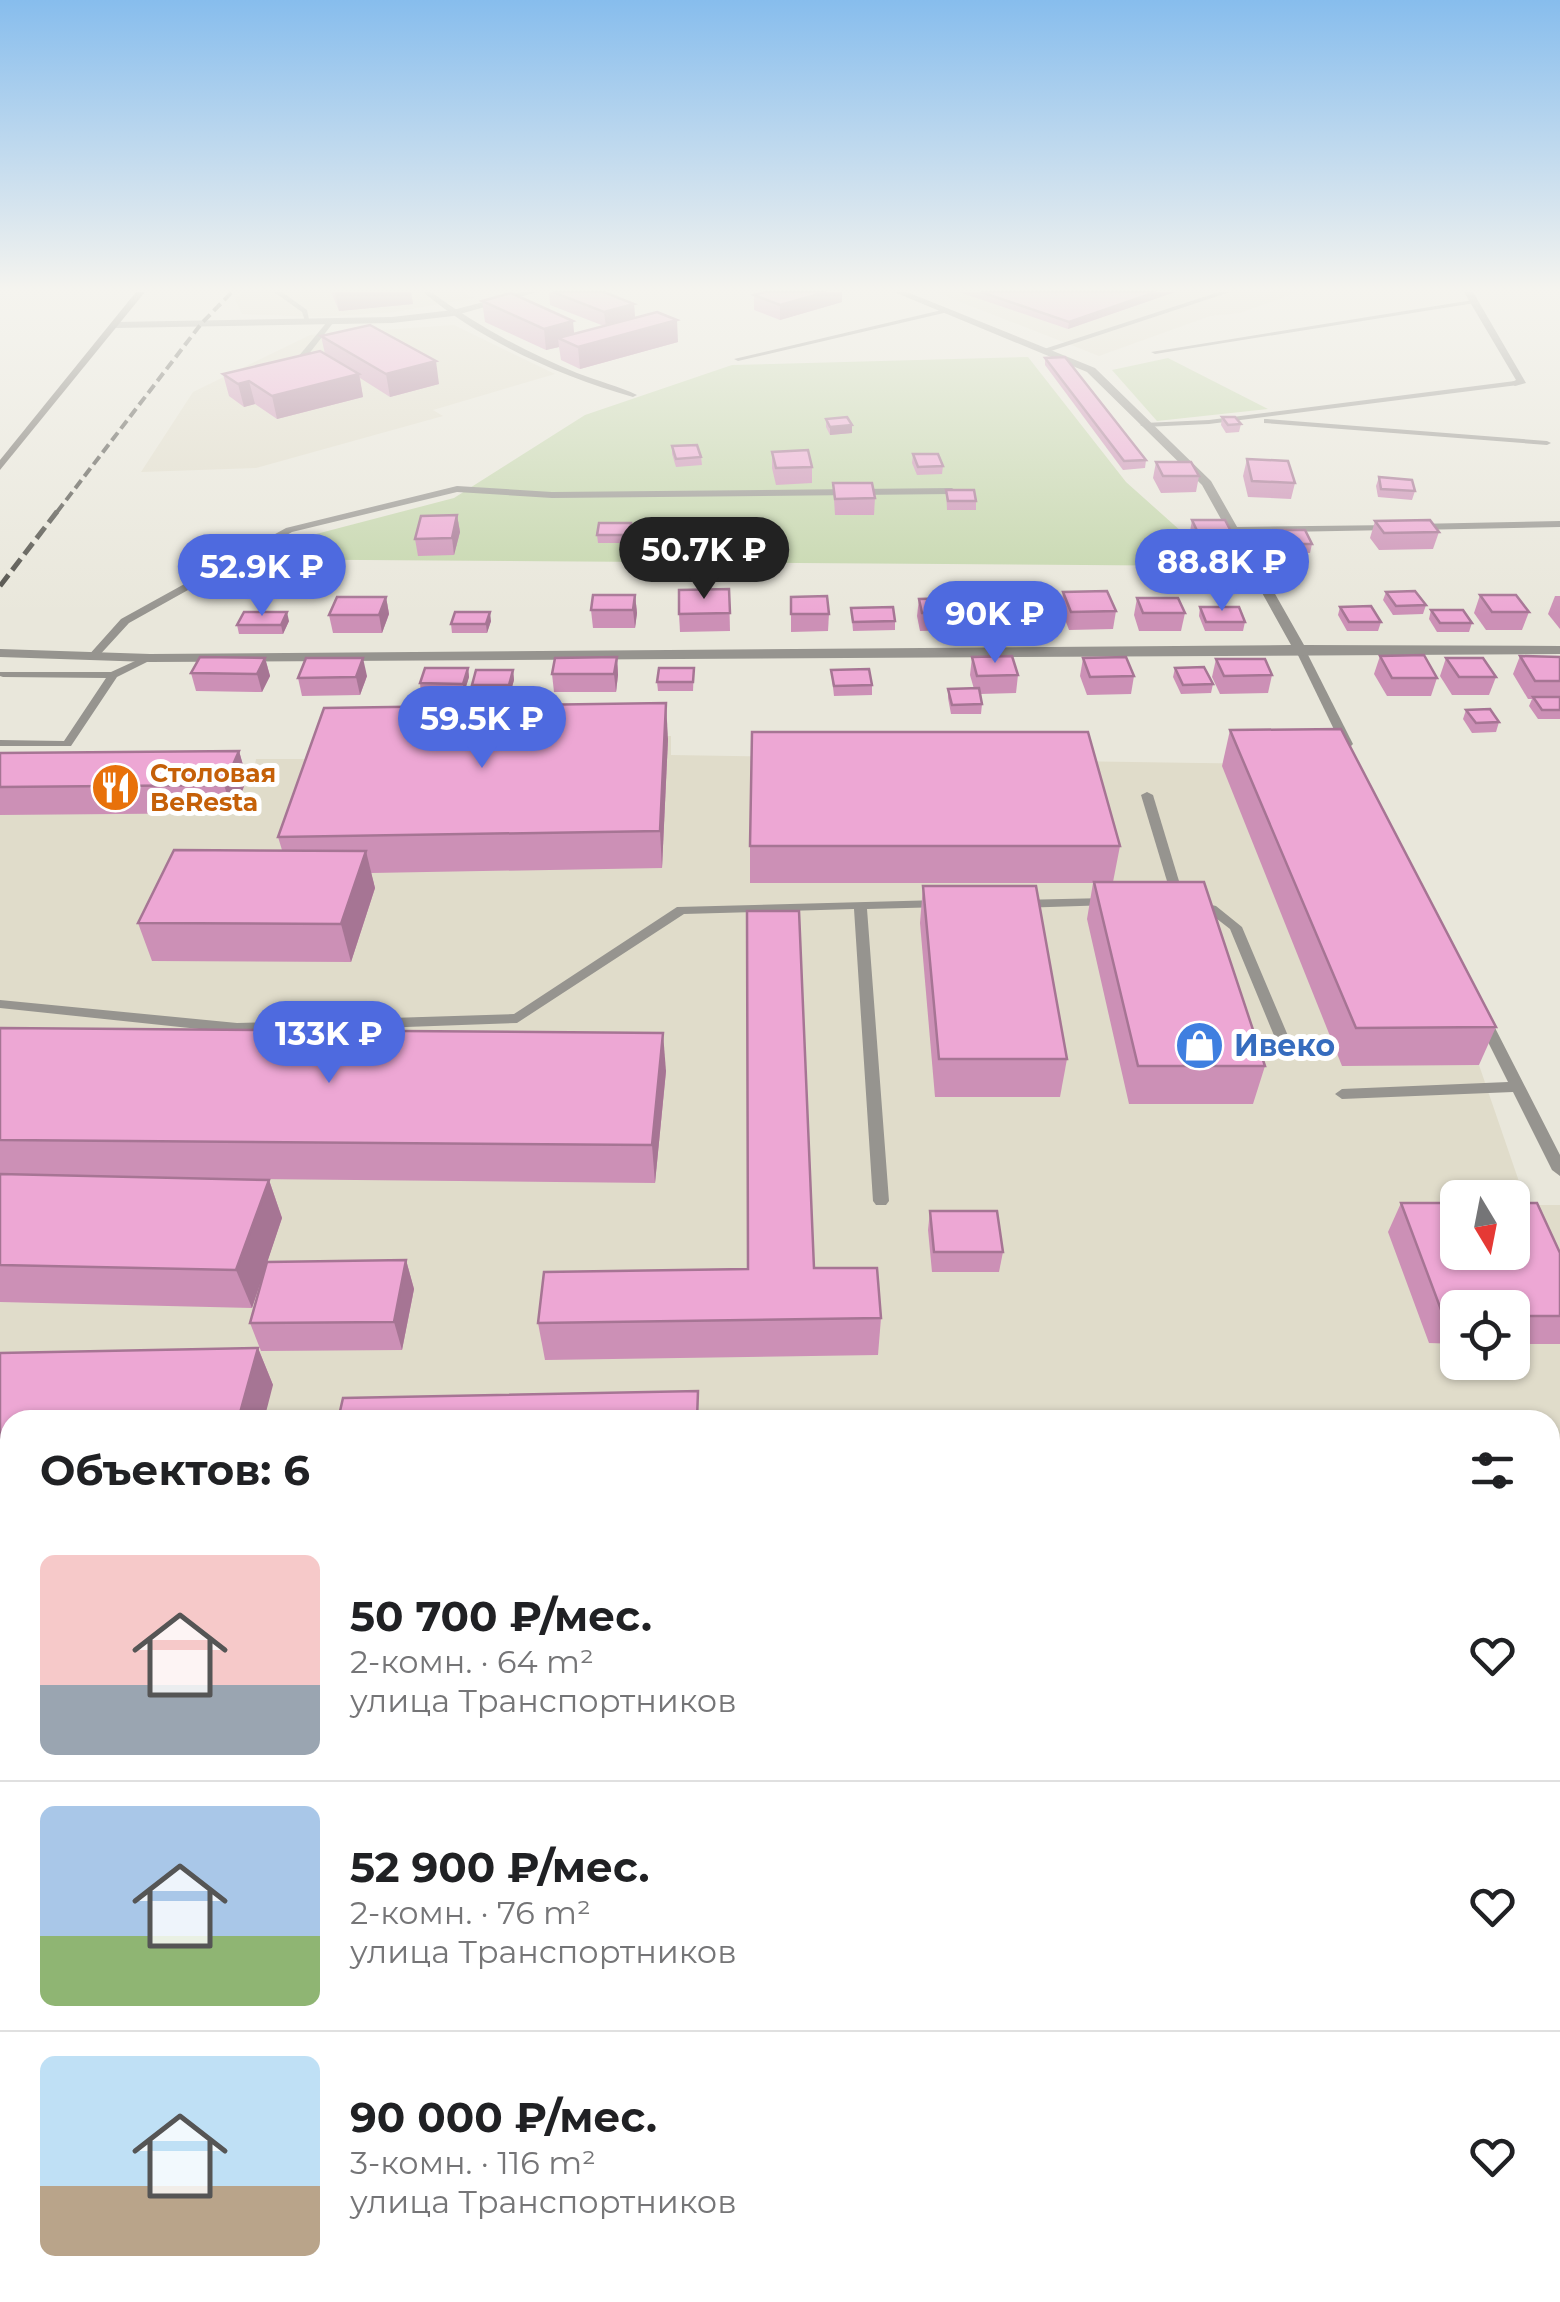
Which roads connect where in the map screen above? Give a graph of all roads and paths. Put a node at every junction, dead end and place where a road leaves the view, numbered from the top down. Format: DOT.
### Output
graph roads {
  1 [pos="56,399"];
  2 [pos="1119,399"];
  3 [pos="1385,399"];
  4 [pos="1253,416"];
  5 [pos="1144,425"];
  6 [pos="1547,443"];
  7 [pos="0,468"];
  8 [pos="952,490"];
  9 [pos="1560,524"];
  10 [pos="1235,530"];
  11 [pos="1300,649"];
  12 [pos="1560,650"];
  13 [pos="0,653"];
  14 [pos="30,657"];
  15 [pos="92,657"];
  16 [pos="150,658"];
  17 [pos="1,675"];
  18 [pos="112,675"];
  19 [pos="0,743"];
  20 [pos="1352,754"];
  21 [pos="1147,796"];
  22 [pos="1180,900"];
  23 [pos="1161,901"];
  24 [pos="1125,902"];
  25 [pos="956,904"];
  26 [pos="994,904"];
  27 [pos="860,905"];
  28 [pos="1474,999"];
  29 [pos="0,1004"];
  30 [pos="1288,1050"];
  31 [pos="1517,1087"];
  32 [pos="1342,1094"];
  33 [pos="1560,1170"];
  34 [pos="880,1201"];
  1 -- 7 [label="street"];
  2 -- 5 [label="street"];
  3 -- 4 [label="lane"];
  4 -- 5 [label="lane"];
  4 -- 6 [label="lane"];
  5 -- 10 [label="street"];
  8 -- 15 [label="lane"];
  9 -- 10 [label="lane"];
  10 -- 11 [label="street"];
  11 -- 12 [label="street"];
  11 -- 16 [label="street"];
  11 -- 20 [label="lane"];
  13 -- 14 [label="street"];
  14 -- 15 [label="street"];
  14 -- 17 [label="lane"];
  15 -- 16 [label="street"];
  16 -- 18 [label="lane"];
  17 -- 18 [label="lane"];
  18 -- 19 [label="lane"];
  21 -- 22 [label="lane"];
  22 -- 23 [label="lane"];
  22 -- 30 [label="lane"];
  24 -- 26 [label="lane"];
  25 -- 27 [label="lane"];
  27 -- 29 [label="lane"];
  27 -- 34 [label="lane"];
  28 -- 31 [label="lane"];
  31 -- 32 [label="lane"];
  31 -- 33 [label="lane"];
}
